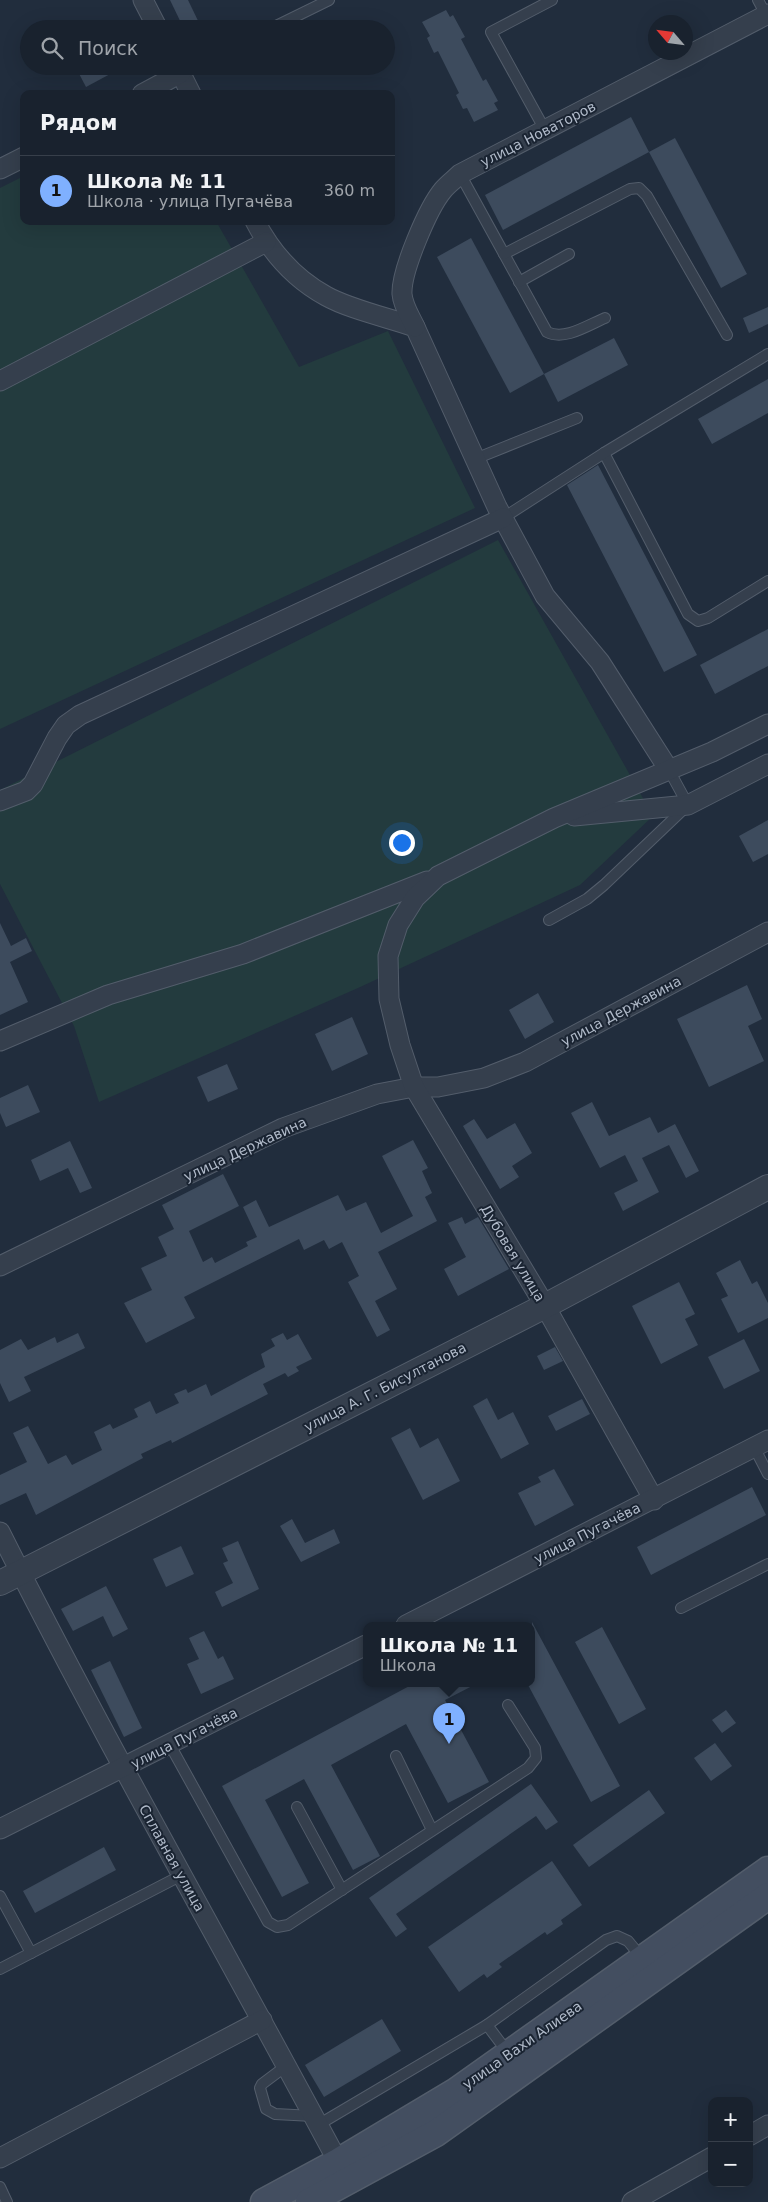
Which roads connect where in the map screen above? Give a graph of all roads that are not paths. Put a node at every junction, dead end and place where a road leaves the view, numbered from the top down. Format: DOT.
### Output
graph roads {
  1 [pos="143,0"];
  2 [pos="328,0"];
  3 [pos="552,0"];
  4 [pos="764,10"];
  5 [pos="153,20"];
  6 [pos="288,20"];
  7 [pos="173,75"];
  8 [pos="186,75"];
  9 [pos="148,90"];
  10 [pos="190,90"];
  11 [pos="545,130"];
  12 [pos="20,159"];
  13 [pos="0,169"];
  14 [pos="460,174"];
  15 [pos="257,225"];
  16 [pos="266,242"];
  17 [pos="504,254"];
  18 [pos="568,254"];
  19 [pos="519,282"];
  20 [pos="605,318"];
  21 [pos="415,326"];
  22 [pos="727,335"];
  23 [pos="768,354"];
  24 [pos="0,381"];
  25 [pos="577,418"];
  26 [pos="604,453"];
  27 [pos="475,459"];
  28 [pos="503,518"];
  29 [pos="768,581"];
  30 [pos="768,724"];
  31 [pos="768,764"];
  32 [pos="668,770"];
  33 [pos="0,801"];
  34 [pos="688,805"];
  35 [pos="554,818"];
  36 [pos="438,876"];
  37 [pos="549,920"];
  38 [pos="768,932"];
  39 [pos="0,1041"];
  40 [pos="414,1087"];
  41 [pos="768,1187"];
  42 [pos="0,1266"];
  43 [pos="545,1306"];
  44 [pos="761,1444"];
  45 [pos="768,1474"];
  46 [pos="654,1500"];
  47 [pos="0,1532"];
  48 [pos="768,1564"];
  49 [pos="10,1577"];
  50 [pos="681,1608"];
  51 [pos="412,1622"];
  52 [pos="363,1647"];
  53 [pos="508,1705"];
  54 [pos="170,1745"];
  55 [pos="396,1756"];
  56 [pos="123,1768"];
  57 [pos="297,1808"];
  58 [pos="0,1829"];
  59 [pos="432,1830"];
  60 [pos="768,1870"];
  61 [pos="182,1875"];
  62 [pos="342,1890"];
  63 [pos="0,1896"];
  64 [pos="768,1896"];
  65 [pos="31,1953"];
  66 [pos="643,1960"];
  67 [pos="0,1969"];
  68 [pos="262,2020"];
  69 [pos="487,2025"];
  70 [pos="509,2054"];
  71 [pos="286,2066"];
  72 [pos="316,2121"];
  73 [pos="768,2125"];
  74 [pos="753,2134"];
  75 [pos="0,2158"];
  76 [pos="708,2159"];
  77 [pos="343,2172"];
  78 [pos="0,2188"];
  79 [pos="7,2202"];
  80 [pos="264,2202"];
  81 [pos="308,2202"];
  82 [pos="632,2202"];
  1 -- 5 [label="street"];
  2 -- 6 [label="lane"];
  3 -- 11 [label="lane"];
  4 -- 11 [label="street, улица Новаторов"];
  7 -- 9 [label="street"];
  8 -- 10 [label="street"];
  11 -- 14 [label="street, улица Новаторов"];
  12 -- 13 [label="street"];
  14 -- 17 [label="lane"];
  14 -- 21 [label="street, улица Новаторов"];
  15 -- 16 [label="street"];
  16 -- 21 [label="street"];
  16 -- 24 [label="street"];
  17 -- 19 [label="lane"];
  17 -- 22 [label="lane"];
  18 -- 19 [label="lane"];
  19 -- 20 [label="lane"];
  21 -- 27 [label="street, улица Новаторов"];
  23 -- 26 [label="lane"];
  25 -- 27 [label="lane"];
  26 -- 28 [label="lane"];
  26 -- 29 [label="lane"];
  27 -- 28 [label="street, улица Новаторов"];
  28 -- 32 [label="street, улица Новаторов"];
  28 -- 33 [label="street"];
  30 -- 32 [label="street"];
  31 -- 34 [label="street"];
  32 -- 34 [label="lane"];
  32 -- 35 [label="street"];
  34 -- 35 [label="street"];
  34 -- 37 [label="lane"];
  35 -- 36 [label="street"];
  36 -- 39 [label="street"];
  36 -- 40 [label="street, Дубовая улица"];
  38 -- 40 [label="street, улица Державина"];
  40 -- 42 [label="street, улица Державина"];
  40 -- 43 [label="street, Дубовая улица"];
  41 -- 43 [label="street, улица А. Г. Бисултанова"];
  43 -- 46 [label="street, Дубовая улица"];
  43 -- 49 [label="street, улица А. Г. Бисултанова"];
  44 -- 45 [label="lane"];
  44 -- 46 [label="street, улица Пугачёва"];
  46 -- 51 [label="street, улица Пугачёва"];
  47 -- 49 [label="street, Сплавная улица"];
  48 -- 50 [label="lane"];
  49 -- 56 [label="street, Сплавная улица"];
  52 -- 54 [label="street, улица Пугачёва"];
  53 -- 59 [label="lane"];
  54 -- 56 [label="street, улица Пугачёва"];
  54 -- 62 [label="lane"];
  55 -- 59 [label="lane"];
  56 -- 58 [label="street, улица Пугачёва"];
  56 -- 61 [label="street, Сплавная улица"];
  57 -- 62 [label="lane"];
  59 -- 62 [label="lane"];
  60 -- 66 [label="main road, улица Вахи Алиева"];
  61 -- 65 [label="lane"];
  61 -- 68 [label="street, Сплавная улица"];
  63 -- 65 [label="lane"];
  64 -- 77 [label="main road, улица Вахи Алиева"];
  65 -- 67 [label="lane"];
  66 -- 69 [label="lane"];
  66 -- 70 [label="main road, улица Вахи Алиева"];
  68 -- 71 [label="street, Сплавная улица"];
  68 -- 75 [label="street"];
  69 -- 70 [label="lane"];
  69 -- 72 [label="lane"];
  70 -- 77 [label="main road, улица Вахи Алиева"];
  71 -- 72 [label="street, Сплавная улица"];
  71 -- 72 [label="lane"];
  72 -- 77 [label="street, Сплавная улица"];
  73 -- 74 [label="street"];
  76 -- 82 [label="street"];
  77 -- 80 [label="main road, улица Вахи Алиева"];
  77 -- 81 [label="main road, улица Вахи Алиева"];
  78 -- 79 [label="lane"];
}
